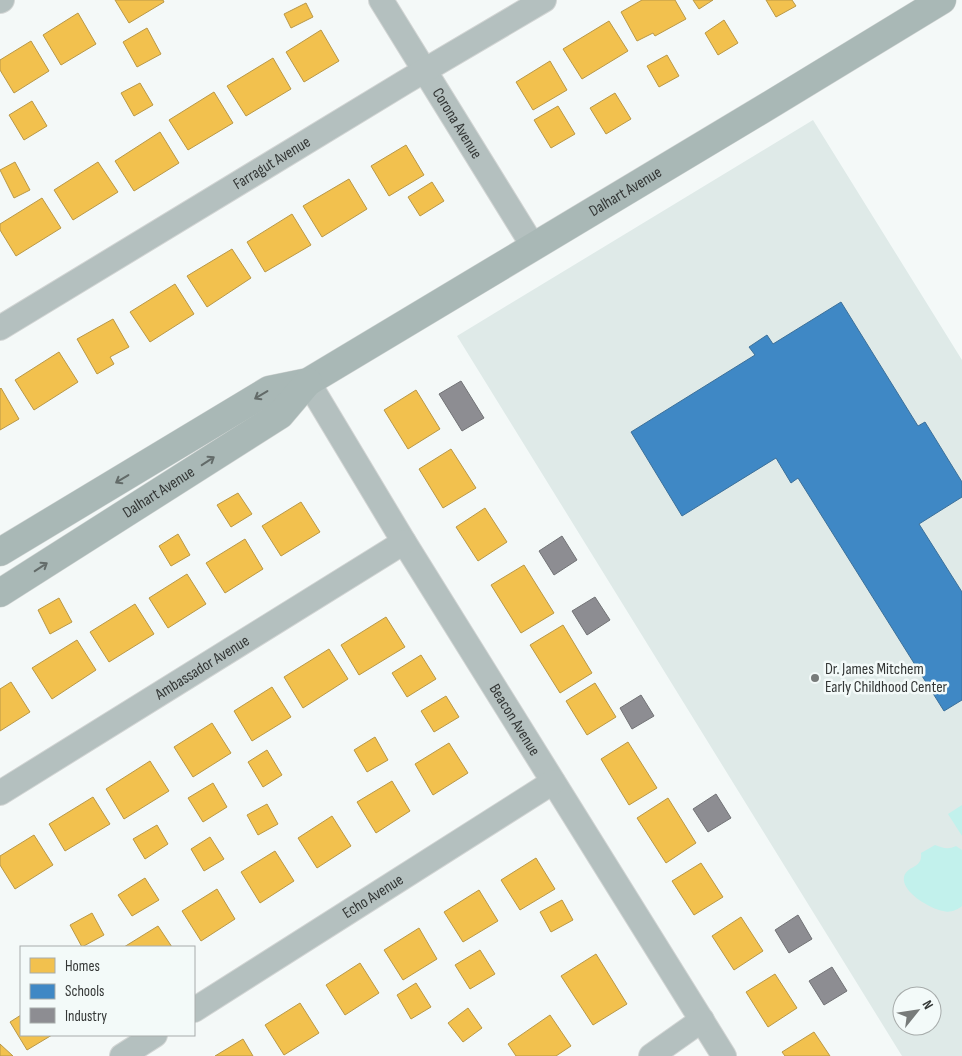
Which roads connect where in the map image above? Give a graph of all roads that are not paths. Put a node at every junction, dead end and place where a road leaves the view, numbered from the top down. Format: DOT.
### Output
graph roads {
  1 [pos="381,0"];
  2 [pos="544,0"];
  3 [pos="942,0"];
  4 [pos="424,71"];
  5 [pos="533,246"];
  6 [pos="0,328"];
  7 [pos="308,382"];
  8 [pos="404,542"];
  9 [pos="0,552"];
  10 [pos="0,593"];
  11 [pos="554,782"];
  12 [pos="0,792"];
  13 [pos="195,1009"];
  14 [pos="702,1020"];
  15 [pos="153,1036"];
  16 [pos="122,1056"];
  17 [pos="651,1056"];
  18 [pos="724,1056"];
  1 -- 4 [label="street, Corona Avenue"];
  2 -- 4 [label="street, Farragut Avenue"];
  3 -- 5 [label="main road, Dalhart Avenue"];
  4 -- 5 [label="street, Corona Avenue"];
  4 -- 6 [label="street, Farragut Avenue"];
  5 -- 7 [label="main road, Dalhart Avenue"];
  7 -- 8 [label="street, Beacon Avenue"];
  7 -- 9 [label="main road, Dalhart Avenue, one-way"];
  10 -- 7 [label="main road, Dalhart Avenue, one-way"];
  8 -- 11 [label="street, Beacon Avenue"];
  8 -- 12 [label="street, Ambassador Avenue"];
  11 -- 13 [label="street, Echo Avenue"];
  11 -- 14 [label="street, Beacon Avenue"];
  14 -- 17 [label="street"];
  14 -- 18 [label="street, Beacon Avenue"];
  15 -- 16 [label="street"];
}
